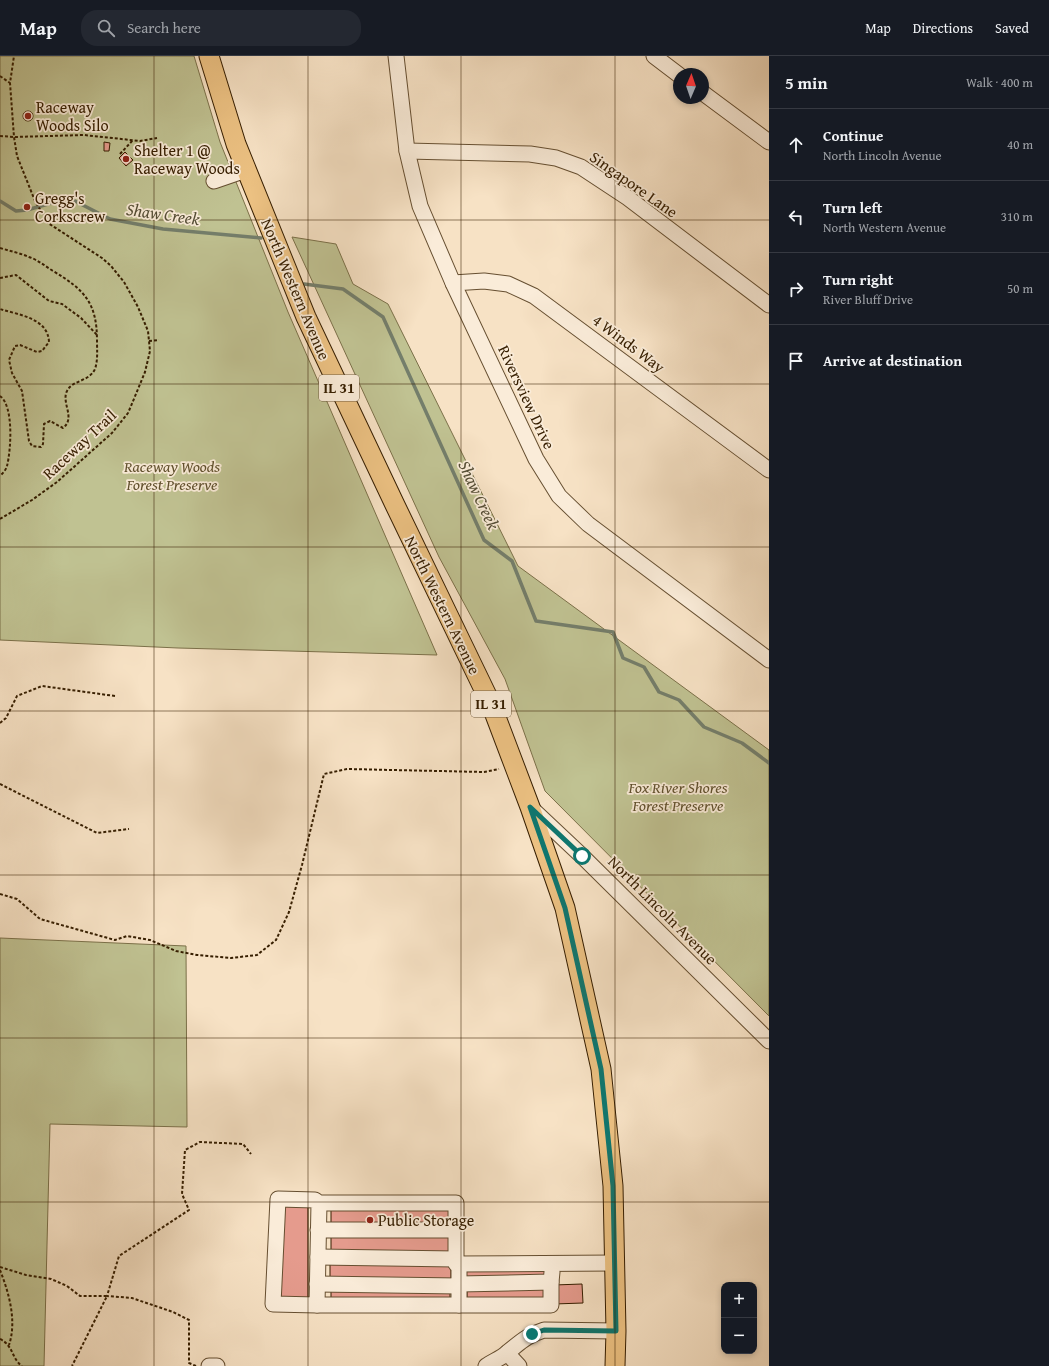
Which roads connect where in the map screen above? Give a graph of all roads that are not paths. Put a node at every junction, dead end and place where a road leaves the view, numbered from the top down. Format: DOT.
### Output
graph roads {
  1 [pos="208,56"];
  2 [pos="396,56"];
  3 [pos="654,56"];
  4 [pos="673,70"];
  5 [pos="709,97"];
  6 [pos="769,142"];
  7 [pos="407,151"];
  8 [pos="246,170"];
  9 [pos="214,180"];
  10 [pos="453,283"];
  11 [pos="769,305"];
  12 [pos="769,470"];
  13 [pos="769,660"];
  14 [pos="530,807"];
  15 [pos="769,1041"];
  16 [pos="319,1203"];
  17 [pos="318,1230"];
  18 [pos="456,1230"];
  19 [pos="318,1257"];
  20 [pos="458,1261"];
  21 [pos="552,1263"];
  22 [pos="614,1263"];
  23 [pos="551,1282"];
  24 [pos="317,1284"];
  25 [pos="459,1285"];
  26 [pos="317,1305"];
  27 [pos="459,1305"];
  28 [pos="616,1331"];
  29 [pos="507,1353"];
  30 [pos="209,1366"];
  31 [pos="217,1366"];
  32 [pos="486,1366"];
  33 [pos="519,1366"];
  34 [pos="615,1366"];
  1 -- 8 [label="main road, North Western Avenue / IL 31"];
  2 -- 7 [label="street, Riversview Drive"];
  3 -- 4 [label="street"];
  5 -- 6 [label="street"];
  7 -- 10 [label="street, Riversview Drive"];
  7 -- 11 [label="street, Singapore Lane"];
  8 -- 9 [label="street"];
  8 -- 14 [label="main road, North Western Avenue / IL 31"];
  10 -- 12 [label="street, 4 Winds Way"];
  10 -- 13 [label="street, Riversview Drive"];
  14 -- 15 [label="street, North Lincoln Avenue"];
  14 -- 22 [label="main road, North Western Avenue / IL 31"];
  16 -- 17 [label="street"];
  16 -- 18 [label="street"];
  16 -- 26 [label="street"];
  17 -- 18 [label="street"];
  17 -- 19 [label="street"];
  18 -- 20 [label="street"];
  19 -- 20 [label="street"];
  19 -- 24 [label="street"];
  20 -- 21 [label="street"];
  20 -- 25 [label="street"];
  21 -- 22 [label="street"];
  21 -- 23 [label="street"];
  22 -- 28 [label="main road, North Western Avenue / IL 31"];
  23 -- 25 [label="street"];
  23 -- 27 [label="street"];
  24 -- 25 [label="street"];
  24 -- 26 [label="street"];
  25 -- 27 [label="street"];
  26 -- 27 [label="street"];
  28 -- 29 [label="street"];
  28 -- 34 [label="main road, North Western Avenue / IL 31"];
  29 -- 32 [label="street"];
  29 -- 33 [label="street"];
  30 -- 31 [label="street"];
}
